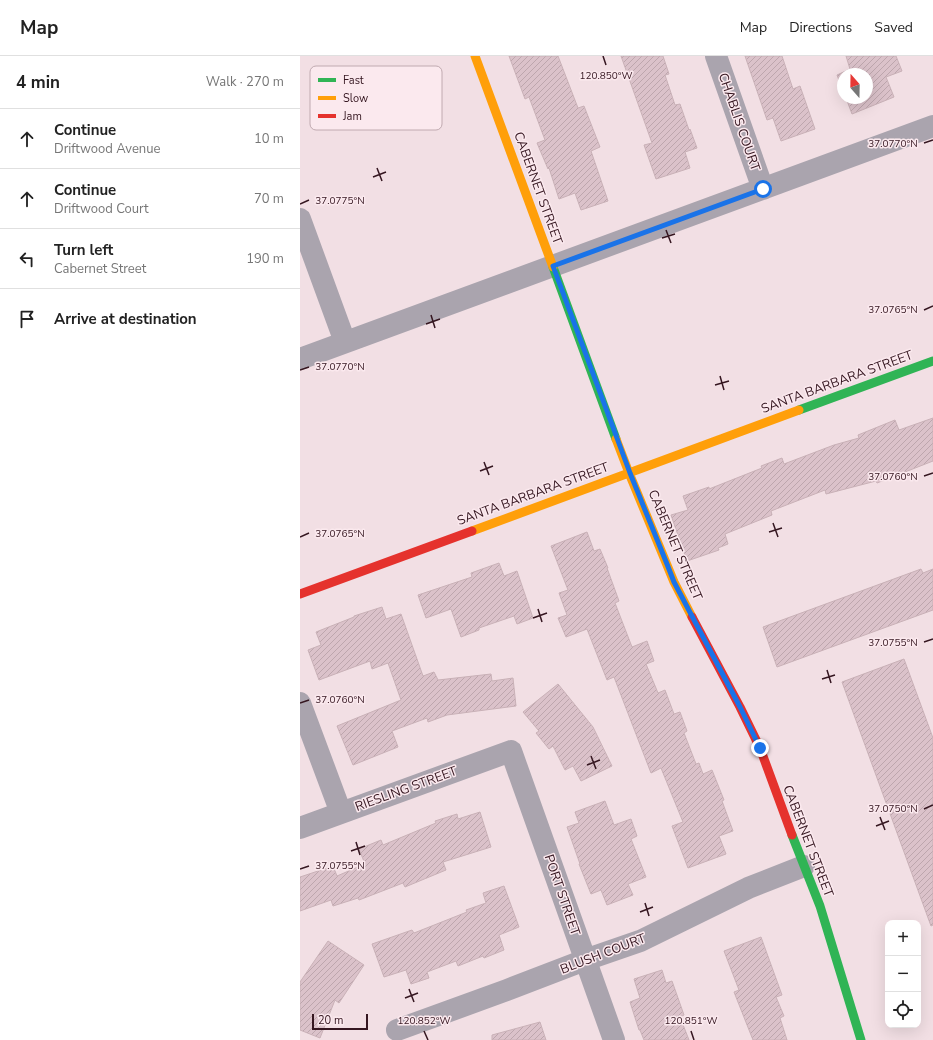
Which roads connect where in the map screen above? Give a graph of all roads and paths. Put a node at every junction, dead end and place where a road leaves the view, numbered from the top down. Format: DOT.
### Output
graph roads {
  1 [pos="475,56"];
  2 [pos="716,56"];
  3 [pos="933,126"];
  4 [pos="753,192"];
  5 [pos="300,219"];
  6 [pos="553,266"];
  7 [pos="345,342"];
  8 [pos="300,359"];
  9 [pos="933,361"];
  10 [pos="630,473"];
  11 [pos="300,594"];
  12 [pos="300,703"];
  13 [pos="511,750"];
  14 [pos="341,813"];
  15 [pos="300,828"];
  16 [pos="804,866"];
  17 [pos="585,960"];
  18 [pos="397,1030"];
  19 [pos="614,1040"];
  20 [pos="861,1040"];
  1 -- 6 [label="street, CABERNET STREET"];
  2 -- 4 [label="street, CHABLIS COURT"];
  3 -- 4 [label="street"];
  4 -- 6 [label="street"];
  5 -- 7 [label="street"];
  6 -- 7 [label="street"];
  6 -- 10 [label="street, CABERNET STREET"];
  7 -- 8 [label="street"];
  9 -- 10 [label="street, SANTA BARBARA STREET"];
  10 -- 11 [label="street, SANTA BARBARA STREET"];
  10 -- 16 [label="street, CABERNET STREET"];
  12 -- 14 [label="street"];
  13 -- 14 [label="street, RIESLING STREET"];
  13 -- 17 [label="street, PORT STREET"];
  14 -- 15 [label="street, RIESLING STREET"];
  16 -- 17 [label="street, BLUSH COURT"];
  16 -- 20 [label="street, CABERNET STREET"];
  17 -- 18 [label="street, BLUSH COURT"];
  17 -- 19 [label="street, PORT STREET"];
}
